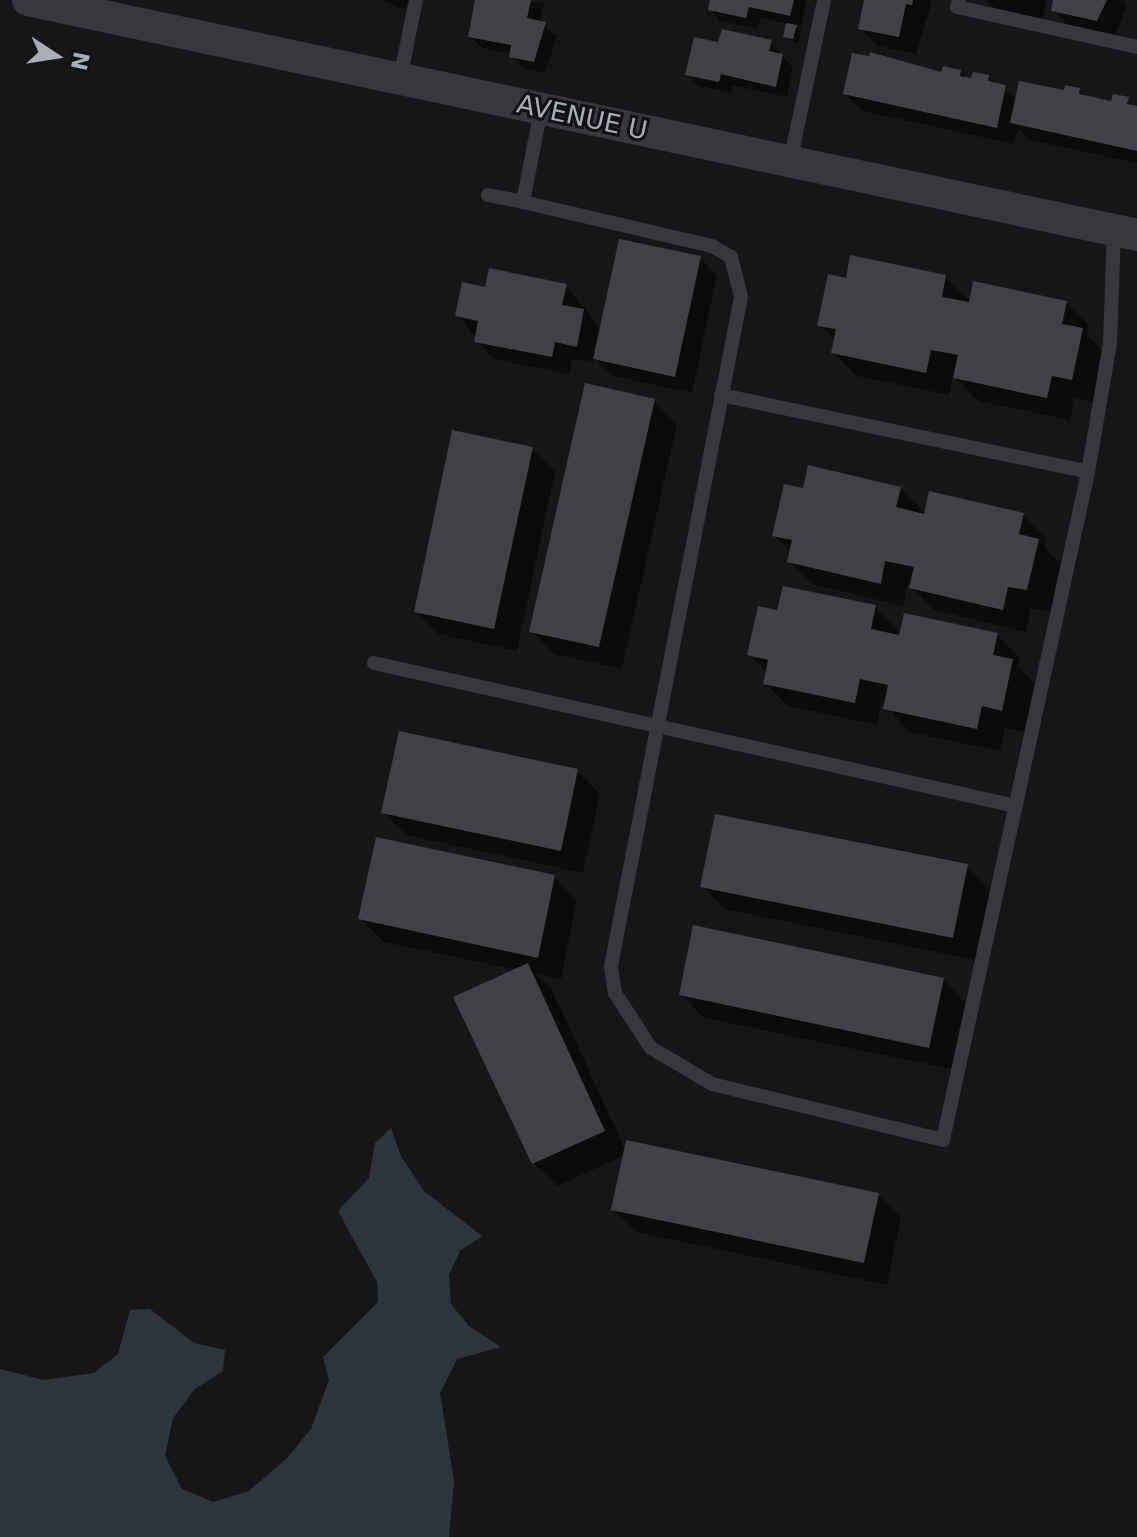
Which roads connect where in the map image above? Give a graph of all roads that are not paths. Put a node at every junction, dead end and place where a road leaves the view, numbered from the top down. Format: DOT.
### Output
graph roads {
  1 [pos="28,0"];
  2 [pos="416,0"];
  3 [pos="824,0"];
  4 [pos="959,0"];
  5 [pos="1137,47"];
  6 [pos="400,79"];
  7 [pos="541,110"];
  8 [pos="790,162"];
  9 [pos="488,195"];
  10 [pos="523,202"];
  11 [pos="1126,233"];
  12 [pos="721,395"];
  13 [pos="1088,472"];
  14 [pos="374,663"];
  15 [pos="658,724"];
  16 [pos="1016,806"];
  1 -- 6 [label="street, AVENUE U"];
  2 -- 6 [label="lane"];
  3 -- 8 [label="lane"];
  4 -- 5 [label="lane"];
  6 -- 7 [label="street, AVENUE U"];
  7 -- 8 [label="street, AVENUE U"];
  7 -- 10 [label="lane"];
  8 -- 11 [label="street, AVENUE U"];
  9 -- 10 [label="lane"];
  10 -- 12 [label="lane"];
  11 -- 13 [label="lane"];
  12 -- 13 [label="lane"];
  12 -- 15 [label="lane"];
  13 -- 16 [label="lane"];
  14 -- 15 [label="lane"];
  15 -- 16 [label="lane"];
  15 -- 16 [label="lane"];
}
